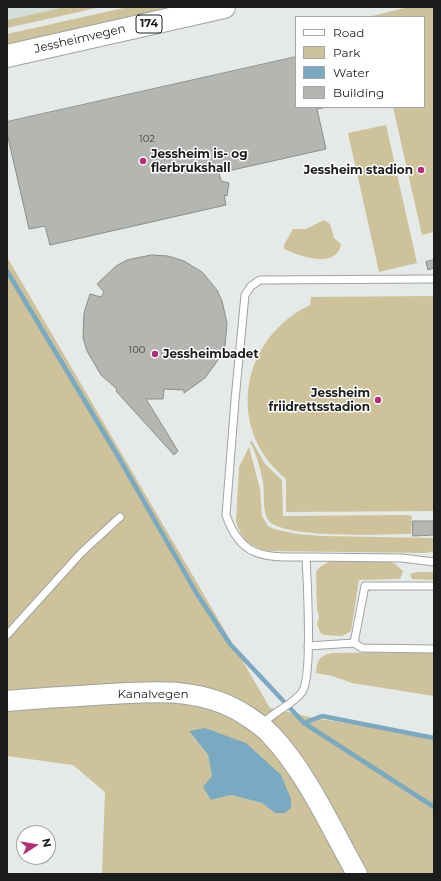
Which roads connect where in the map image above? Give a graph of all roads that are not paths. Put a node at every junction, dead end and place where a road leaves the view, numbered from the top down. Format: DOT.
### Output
graph roads {
  1 [pos="224,7"];
  2 [pos="7,56"];
  3 [pos="434,279"];
  4 [pos="120,517"];
  5 [pos="306,557"];
  6 [pos="434,562"];
  7 [pos="434,586"];
  8 [pos="7,635"];
  9 [pos="354,643"];
  10 [pos="308,646"];
  11 [pos="434,649"];
  12 [pos="7,701"];
  13 [pos="262,726"];
  14 [pos="357,874"];
  1 -- 2 [label="main road, Jessheimvegen / 174"];
  3 -- 5 [label="lane"];
  4 -- 8 [label="lane"];
  5 -- 6 [label="lane"];
  5 -- 10 [label="lane"];
  7 -- 9 [label="lane"];
  9 -- 10 [label="lane"];
  9 -- 11 [label="lane"];
  10 -- 13 [label="lane"];
  12 -- 13 [label="street, Kanalvegen"];
  13 -- 14 [label="street, Kanalvegen"];
}
